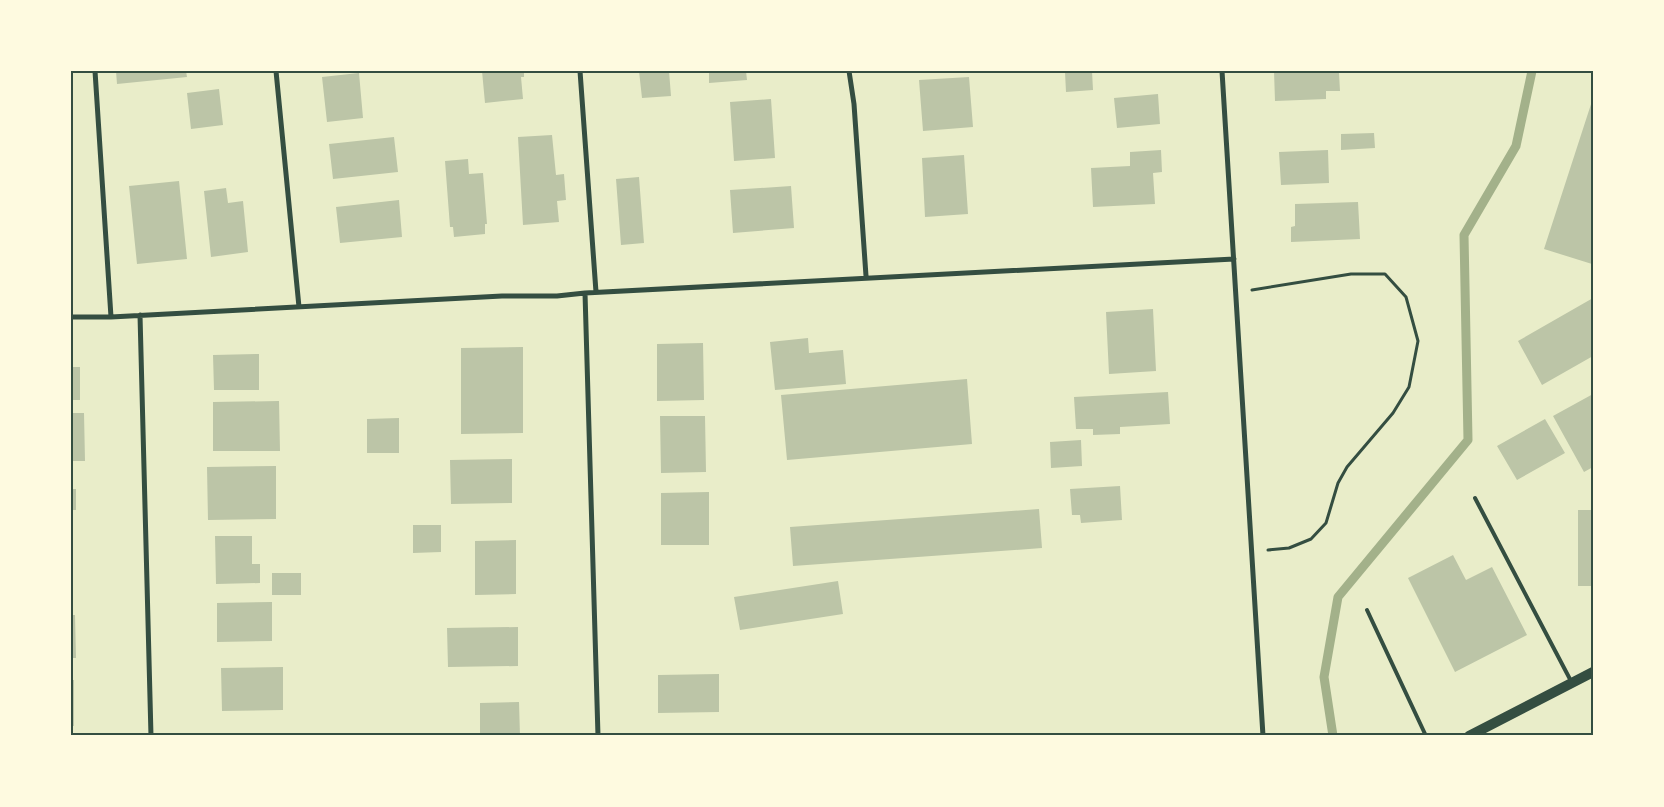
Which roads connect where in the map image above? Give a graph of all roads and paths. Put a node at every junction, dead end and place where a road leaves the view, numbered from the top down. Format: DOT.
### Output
graph roads {
  1 [pos="95,71"];
  2 [pos="276,71"];
  3 [pos="580,71"];
  4 [pos="849,71"];
  5 [pos="1222,71"];
  6 [pos="1234,259"];
  7 [pos="866,276"];
  8 [pos="585,292"];
  9 [pos="596,292"];
  10 [pos="1236,293"];
  11 [pos="299,307"];
  12 [pos="140,315"];
  13 [pos="71,317"];
  14 [pos="111,317"];
  15 [pos="1475,498"];
  16 [pos="1252,551"];
  17 [pos="1367,610"];
  18 [pos="1593,672"];
  19 [pos="1572,683"];
  20 [pos="151,736"];
  21 [pos="598,736"];
  22 [pos="1263,736"];
  23 [pos="1426,736"];
  24 [pos="1469,736"];
  1 -- 14 [label="street"];
  2 -- 11 [label="street"];
  3 -- 9 [label="street"];
  4 -- 7 [label="street"];
  5 -- 6 [label="street"];
  6 -- 7 [label="street"];
  6 -- 10 [label="street"];
  7 -- 9 [label="street"];
  8 -- 9 [label="street"];
  8 -- 11 [label="street"];
  8 -- 21 [label="street"];
  10 -- 16 [label="street"];
  10 -- 16 [label="path"];
  11 -- 12 [label="street"];
  12 -- 14 [label="street"];
  12 -- 20 [label="street"];
  13 -- 14 [label="street"];
  15 -- 19 [label="lane"];
  16 -- 22 [label="street"];
  17 -- 23 [label="lane"];
  18 -- 19 [label="main road"];
  19 -- 24 [label="main road"];
}
